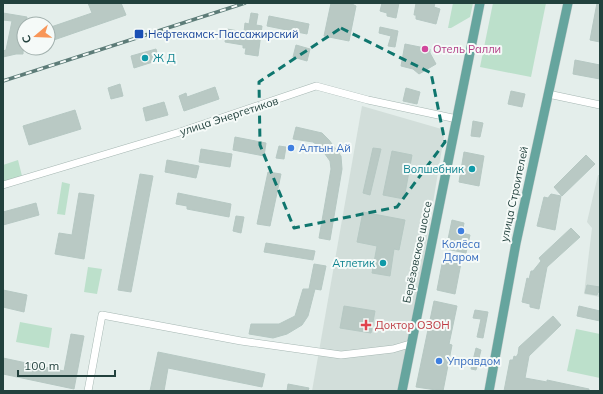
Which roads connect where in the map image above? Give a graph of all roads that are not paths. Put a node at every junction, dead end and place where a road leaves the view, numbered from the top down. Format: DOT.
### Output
graph roads {
  1 [pos="480,3"];
  2 [pos="568,3"];
  3 [pos="548,94"];
  4 [pos="600,105"];
  5 [pos="457,119"];
  6 [pos="3,185"];
  7 [pos="410,344"];
  8 [pos="88,391"];
  9 [pos="402,391"];
  10 [pos="489,391"];
  1 -- 5 [label="main road, Берёзовское шоссе"];
  2 -- 3 [label="main road, улица Строителей"];
  3 -- 4 [label="street"];
  3 -- 10 [label="main road, улица Строителей"];
  5 -- 6 [label="street, улица Энергетиков"];
  5 -- 7 [label="main road, Берёзовское шоссе"];
  7 -- 8 [label="street"];
  7 -- 9 [label="main road, Берёзовское шоссе"];
}
